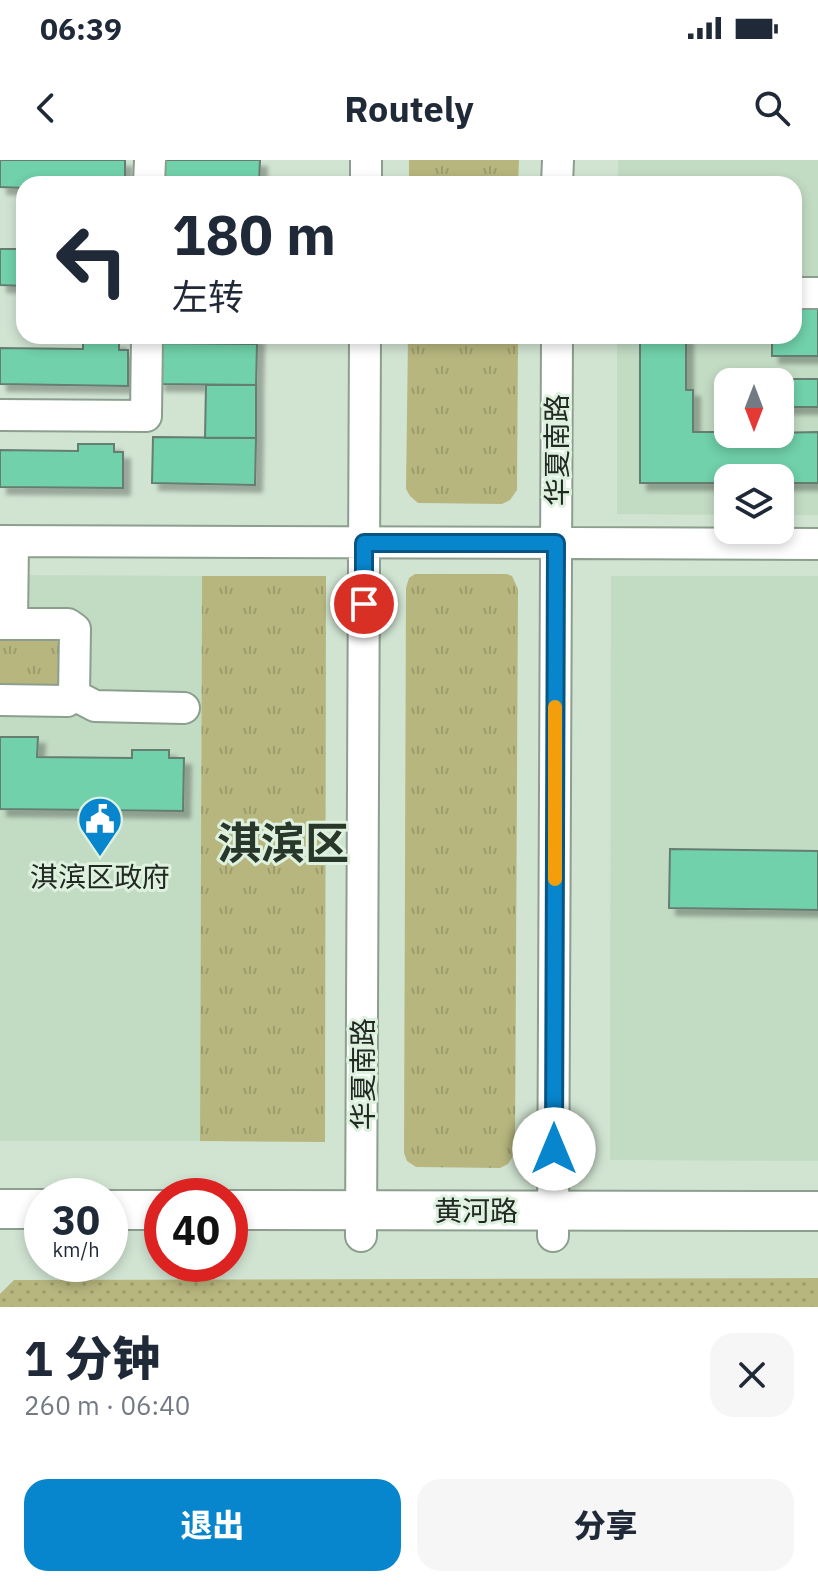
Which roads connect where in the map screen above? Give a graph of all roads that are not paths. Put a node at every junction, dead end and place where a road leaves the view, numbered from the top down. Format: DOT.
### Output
graph roads {
  1 [pos="147,344"];
  2 [pos="365,344"];
  3 [pos="557,344"];
  4 [pos="0,415"];
  5 [pos="6,542"];
  6 [pos="364,543"];
  7 [pos="556,543"];
  8 [pos="818,544"];
  9 [pos="6,624"];
  10 [pos="74,695"];
  11 [pos="0,700"];
  12 [pos="184,708"];
  13 [pos="0,1209"];
  14 [pos="24,1209"];
  15 [pos="818,1211"];
  16 [pos="248,1212"];
  17 [pos="361,1223"];
  18 [pos="553,1223"];
  19 [pos="248,1233"];
  20 [pos="0,1235"];
  21 [pos="24,1235"];
  22 [pos="818,1236"];
  1 -- 4 [label="street"];
  2 -- 6 [label="street, 华夏南路"];
  3 -- 7 [label="street, 华夏南路"];
  5 -- 6 [label="street"];
  5 -- 9 [label="street"];
  6 -- 7 [label="street"];
  6 -- 17 [label="street, 华夏南路"];
  7 -- 8 [label="street"];
  7 -- 18 [label="street, 华夏南路"];
  9 -- 10 [label="street"];
  10 -- 11 [label="street"];
  10 -- 12 [label="street"];
  13 -- 14 [label="main road"];
  15 -- 18 [label="main road, 黄河路"];
  16 -- 17 [label="main road, 黄河路"];
  17 -- 18 [label="main road, 黄河路"];
  17 -- 19 [label="main road, 黄河路"];
  18 -- 22 [label="main road, 黄河路"];
  20 -- 21 [label="main road"];
}
